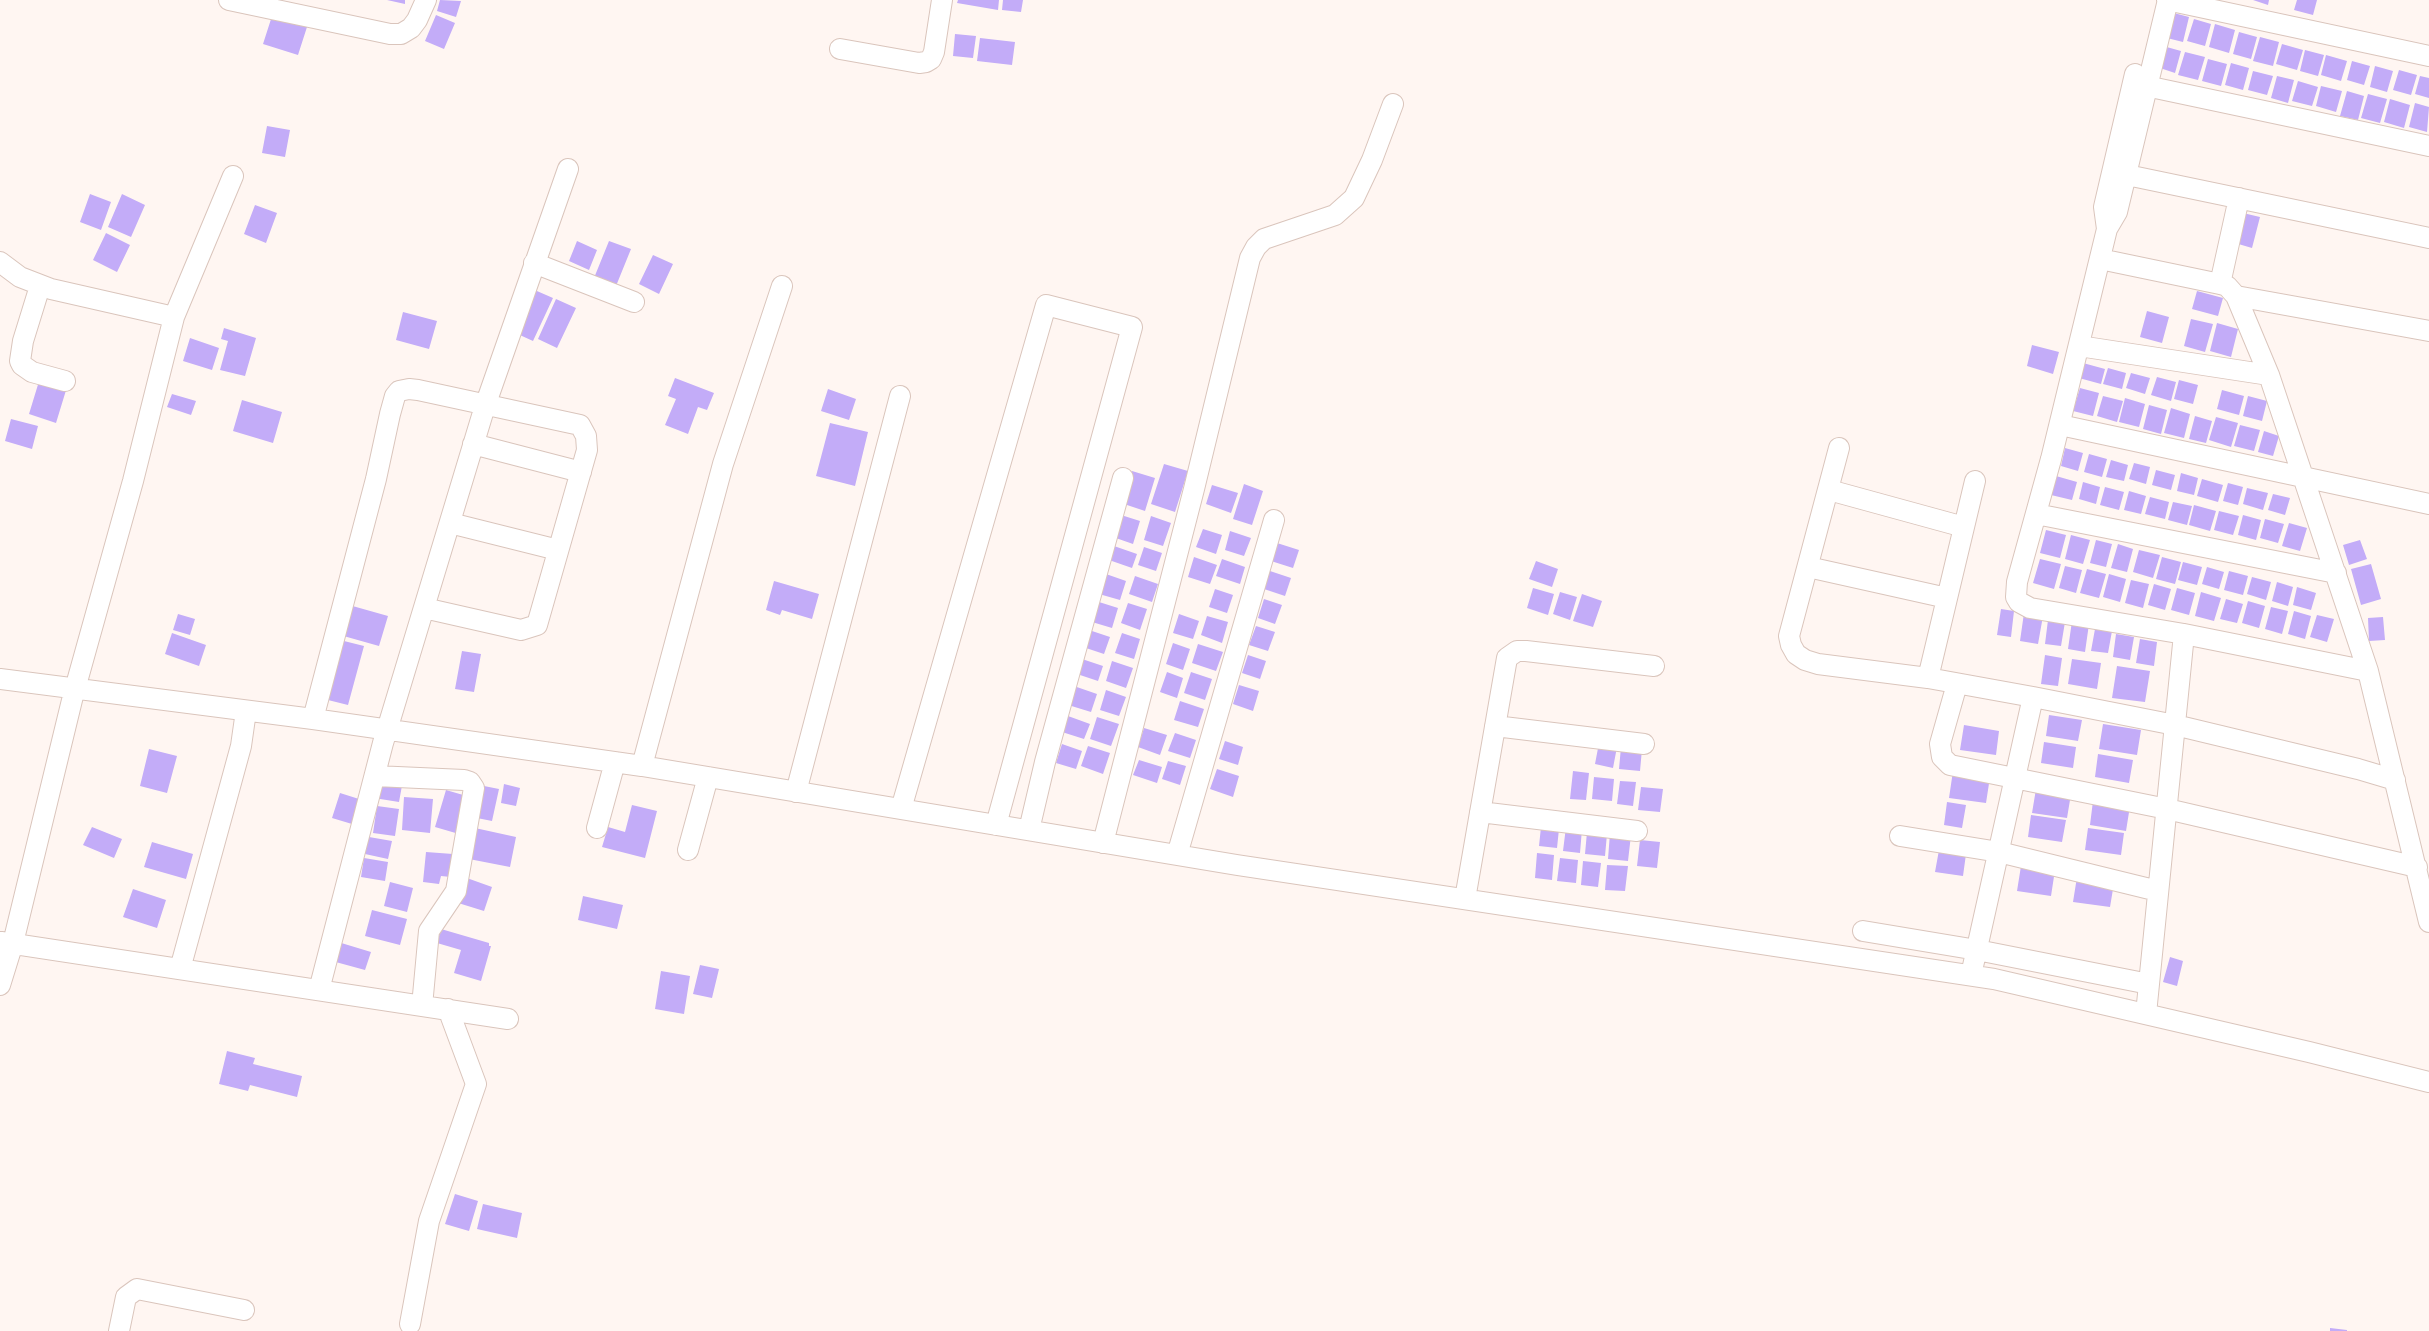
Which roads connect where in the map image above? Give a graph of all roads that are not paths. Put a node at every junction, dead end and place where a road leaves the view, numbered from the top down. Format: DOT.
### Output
graph roads {
  1 [pos="229,0"];
  2 [pos="426,0"];
  3 [pos="942,0"];
  4 [pos="2154,0"];
  5 [pos="2167,0"];
  6 [pos="840,49"];
  7 [pos="2429,56"];
  8 [pos="2146,86"];
  9 [pos="1393,104"];
  10 [pos="2429,146"];
  11 [pos="568,169"];
  12 [pos="2126,175"];
  13 [pos="233,176"];
  14 [pos="2239,198"];
  15 [pos="2107,229"];
  16 [pos="2429,238"];
  17 [pos="2100,260"];
  18 [pos="0,262"];
  19 [pos="534,263"];
  20 [pos="40,286"];
  21 [pos="782,286"];
  22 [pos="2228,290"];
  23 [pos="634,302"];
  24 [pos="174,317"];
  25 [pos="2429,331"];
  26 [pos="2079,346"];
  27 [pos="2269,375"];
  28 [pos="65,381"];
  29 [pos="900,396"];
  30 [pos="485,406"];
  31 [pos="2060,424"];
  32 [pos="474,444"];
  33 [pos="1839,448"];
  34 [pos="581,472"];
  35 [pos="2303,476"];
  36 [pos="1123,478"];
  37 [pos="1975,481"];
  38 [pos="1829,490"];
  39 [pos="2429,504"];
  40 [pos="2036,514"];
  41 [pos="1274,520"];
  42 [pos="450,523"];
  43 [pos="1964,527"];
  44 [pos="558,550"];
  45 [pos="1808,567"];
  46 [pos="2336,573"];
  47 [pos="1947,598"];
  48 [pos="424,608"];
  49 [pos="2184,634"];
  50 [pos="1654,666"];
  51 [pos="2368,671"];
  52 [pos="0,678"];
  53 [pos="1928,678"];
  54 [pos="1957,684"];
  55 [pos="74,692"];
  56 [pos="2033,697"];
  57 [pos="246,715"];
  58 [pos="313,719"];
  59 [pos="2175,725"];
  60 [pos="1495,726"];
  61 [pos="386,736"];
  62 [pos="1644,744"];
  63 [pos="642,766"];
  64 [pos="376,770"];
  65 [pos="613,770"];
  66 [pos="2014,778"];
  67 [pos="2395,780"];
  68 [pos="706,784"];
  69 [pos="796,792"];
  70 [pos="901,809"];
  71 [pos="2167,809"];
  72 [pos="1480,812"];
  73 [pos="599,822"];
  74 [pos="996,825"];
  75 [pos="1029,830"];
  76 [pos="1637,831"];
  77 [pos="1900,836"];
  78 [pos="1103,843"];
  79 [pos="688,850"];
  80 [pos="1999,852"];
  81 [pos="1178,855"];
  82 [pos="2417,867"];
  83 [pos="2158,891"];
  84 [pos="1465,899"];
  85 [pos="2429,922"];
  86 [pos="1863,932"];
  87 [pos="7,942"];
  88 [pos="1977,950"];
  89 [pos="180,969"];
  90 [pos="1971,975"];
  91 [pos="2149,984"];
  92 [pos="0,986"];
  93 [pos="319,990"];
  94 [pos="422,1006"];
  95 [pos="448,1009"];
  96 [pos="2146,1014"];
  97 [pos="508,1018"];
  98 [pos="2429,1082"];
  99 [pos="244,1310"];
  100 [pos="410,1324"];
  101 [pos="119,1331"];
  1 -- 2 [label="street"];
  3 -- 6 [label="street"];
  4 -- 15 [label="street"];
  5 -- 7 [label="street"];
  5 -- 8 [label="street"];
  8 -- 10 [label="street"];
  8 -- 12 [label="street"];
  9 -- 78 [label="street"];
  11 -- 19 [label="street"];
  12 -- 14 [label="street"];
  12 -- 15 [label="street"];
  13 -- 24 [label="street"];
  14 -- 16 [label="street"];
  14 -- 22 [label="street"];
  15 -- 17 [label="street"];
  17 -- 22 [label="street"];
  17 -- 26 [label="street"];
  18 -- 20 [label="street"];
  19 -- 23 [label="street"];
  19 -- 30 [label="street"];
  20 -- 24 [label="street"];
  20 -- 28 [label="street"];
  21 -- 63 [label="street"];
  22 -- 25 [label="street"];
  22 -- 27 [label="street"];
  24 -- 55 [label="street"];
  26 -- 27 [label="street"];
  26 -- 31 [label="street"];
  27 -- 35 [label="street"];
  29 -- 69 [label="street"];
  30 -- 32 [label="street"];
  30 -- 34 [label="street"];
  30 -- 58 [label="street"];
  31 -- 35 [label="street"];
  31 -- 40 [label="street"];
  32 -- 34 [label="street"];
  32 -- 42 [label="street"];
  33 -- 38 [label="street"];
  34 -- 44 [label="street"];
  35 -- 39 [label="street"];
  35 -- 46 [label="street"];
  36 -- 75 [label="street"];
  37 -- 43 [label="street"];
  38 -- 43 [label="street"];
  38 -- 45 [label="street"];
  40 -- 46 [label="street"];
  40 -- 49 [label="street"];
  41 -- 81 [label="street"];
  42 -- 44 [label="street"];
  42 -- 48 [label="street"];
  43 -- 47 [label="street"];
  44 -- 48 [label="street"];
  45 -- 47 [label="street"];
  45 -- 53 [label="street"];
  46 -- 51 [label="street"];
  47 -- 53 [label="street"];
  48 -- 61 [label="street"];
  49 -- 51 [label="street"];
  49 -- 59 [label="street"];
  50 -- 60 [label="street"];
  51 -- 67 [label="street"];
  52 -- 55 [label="street"];
  53 -- 54 [label="street"];
  54 -- 56 [label="street"];
  54 -- 66 [label="street"];
  55 -- 57 [label="street"];
  55 -- 87 [label="street"];
  56 -- 59 [label="street"];
  56 -- 66 [label="street"];
  57 -- 58 [label="street"];
  57 -- 89 [label="street"];
  58 -- 61 [label="street"];
  59 -- 67 [label="street"];
  59 -- 71 [label="street"];
  60 -- 62 [label="street"];
  60 -- 72 [label="street"];
  61 -- 64 [label="street"];
  61 -- 65 [label="street"];
  63 -- 65 [label="street"];
  63 -- 68 [label="street"];
  64 -- 93 [label="street"];
  64 -- 94 [label="street"];
  65 -- 73 [label="street"];
  66 -- 71 [label="street"];
  66 -- 80 [label="street"];
  67 -- 82 [label="street"];
  68 -- 69 [label="street"];
  68 -- 79 [label="street"];
  69 -- 70 [label="street"];
  70 -- 74 [label="street"];
  70 -- 74 [label="street"];
  71 -- 82 [label="street"];
  71 -- 83 [label="street"];
  72 -- 76 [label="street"];
  72 -- 84 [label="street"];
  74 -- 75 [label="street"];
  75 -- 78 [label="street"];
  77 -- 80 [label="street"];
  78 -- 81 [label="street"];
  80 -- 83 [label="street"];
  80 -- 88 [label="street"];
  81 -- 84 [label="street"];
  82 -- 85 [label="street"];
  83 -- 91 [label="street"];
  84 -- 90 [label="street"];
  86 -- 88 [label="street"];
  87 -- 89 [label="street"];
  87 -- 92 [label="street"];
  88 -- 90 [label="street"];
  88 -- 91 [label="street"];
  89 -- 93 [label="street"];
  90 -- 96 [label="street"];
  91 -- 96 [label="street"];
  93 -- 94 [label="street"];
  94 -- 95 [label="street"];
  95 -- 97 [label="street"];
  95 -- 100 [label="street"];
  96 -- 98 [label="street"];
  99 -- 101 [label="street"];
}
